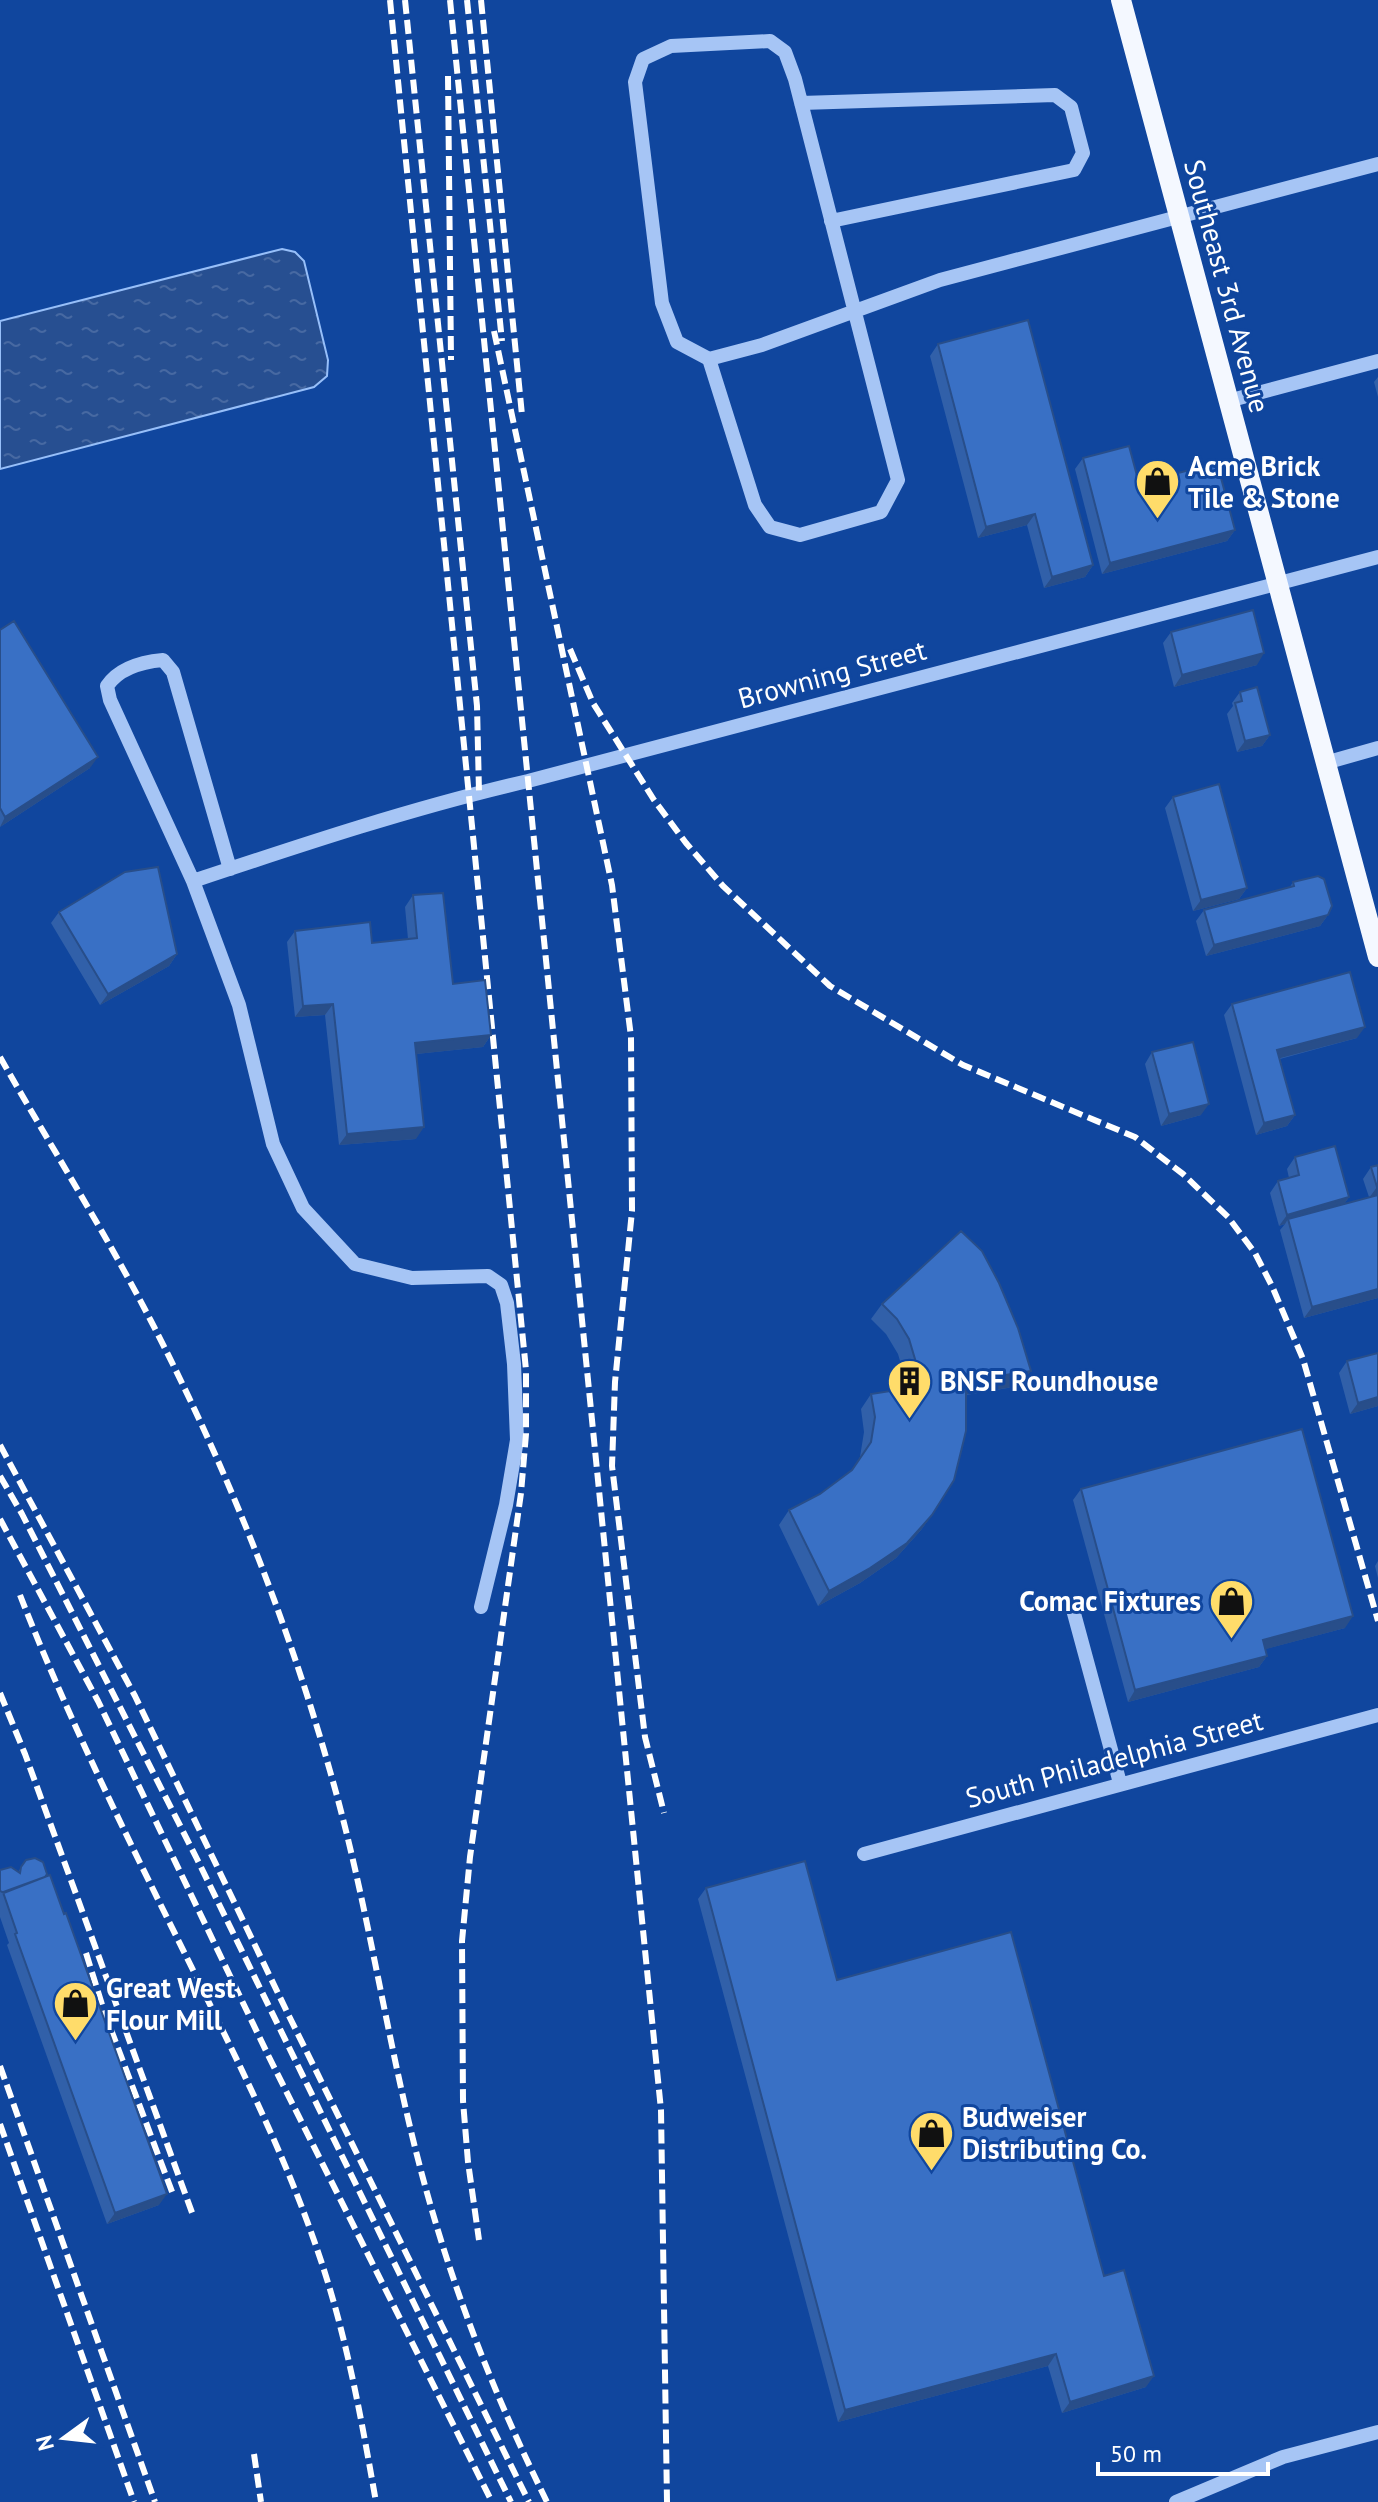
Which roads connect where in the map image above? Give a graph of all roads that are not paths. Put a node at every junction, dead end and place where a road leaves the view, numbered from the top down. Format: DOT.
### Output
graph roads {
  1 [pos="1121,0"];
  2 [pos="801,103"];
  3 [pos="1378,164"];
  4 [pos="1179,217"];
  5 [pos="831,221"];
  6 [pos="855,312"];
  7 [pos="709,359"];
  8 [pos="1378,361"];
  9 [pos="1228,401"];
  10 [pos="1378,557"];
  11 [pos="1278,584"];
  12 [pos="1378,748"];
  13 [pos="1325,763"];
  14 [pos="230,869"];
  15 [pos="193,881"];
  16 [pos="1377,947"];
  17 [pos="1072,1606"];
  18 [pos="481,1607"];
  19 [pos="1378,1715"];
  20 [pos="1120,1783"];
  21 [pos="864,1854"];
  22 [pos="1378,2432"];
  23 [pos="1176,2502"];
  1 -- 4 [label="main road, Southeast 3rd Avenue"];
  2 -- 5 [label="street"];
  2 -- 5 [label="street"];
  2 -- 7 [label="street"];
  3 -- 4 [label="street"];
  4 -- 6 [label="street"];
  4 -- 9 [label="main road, Southeast 3rd Avenue"];
  5 -- 6 [label="street"];
  6 -- 7 [label="street"];
  6 -- 7 [label="street"];
  8 -- 9 [label="street"];
  9 -- 11 [label="main road, Southeast 3rd Avenue"];
  10 -- 11 [label="street, Browning Street"];
  11 -- 13 [label="main road, Southeast 3rd Avenue"];
  11 -- 14 [label="street, Browning Street"];
  12 -- 13 [label="street"];
  13 -- 16 [label="main road, Southeast 3rd Avenue"];
  14 -- 15 [label="street, Browning Street"];
  14 -- 15 [label="street"];
  15 -- 18 [label="street"];
  17 -- 20 [label="street"];
  19 -- 20 [label="street, South Philadelphia Street"];
  20 -- 21 [label="street, South Philadelphia Street"];
  22 -- 23 [label="street"];
}
